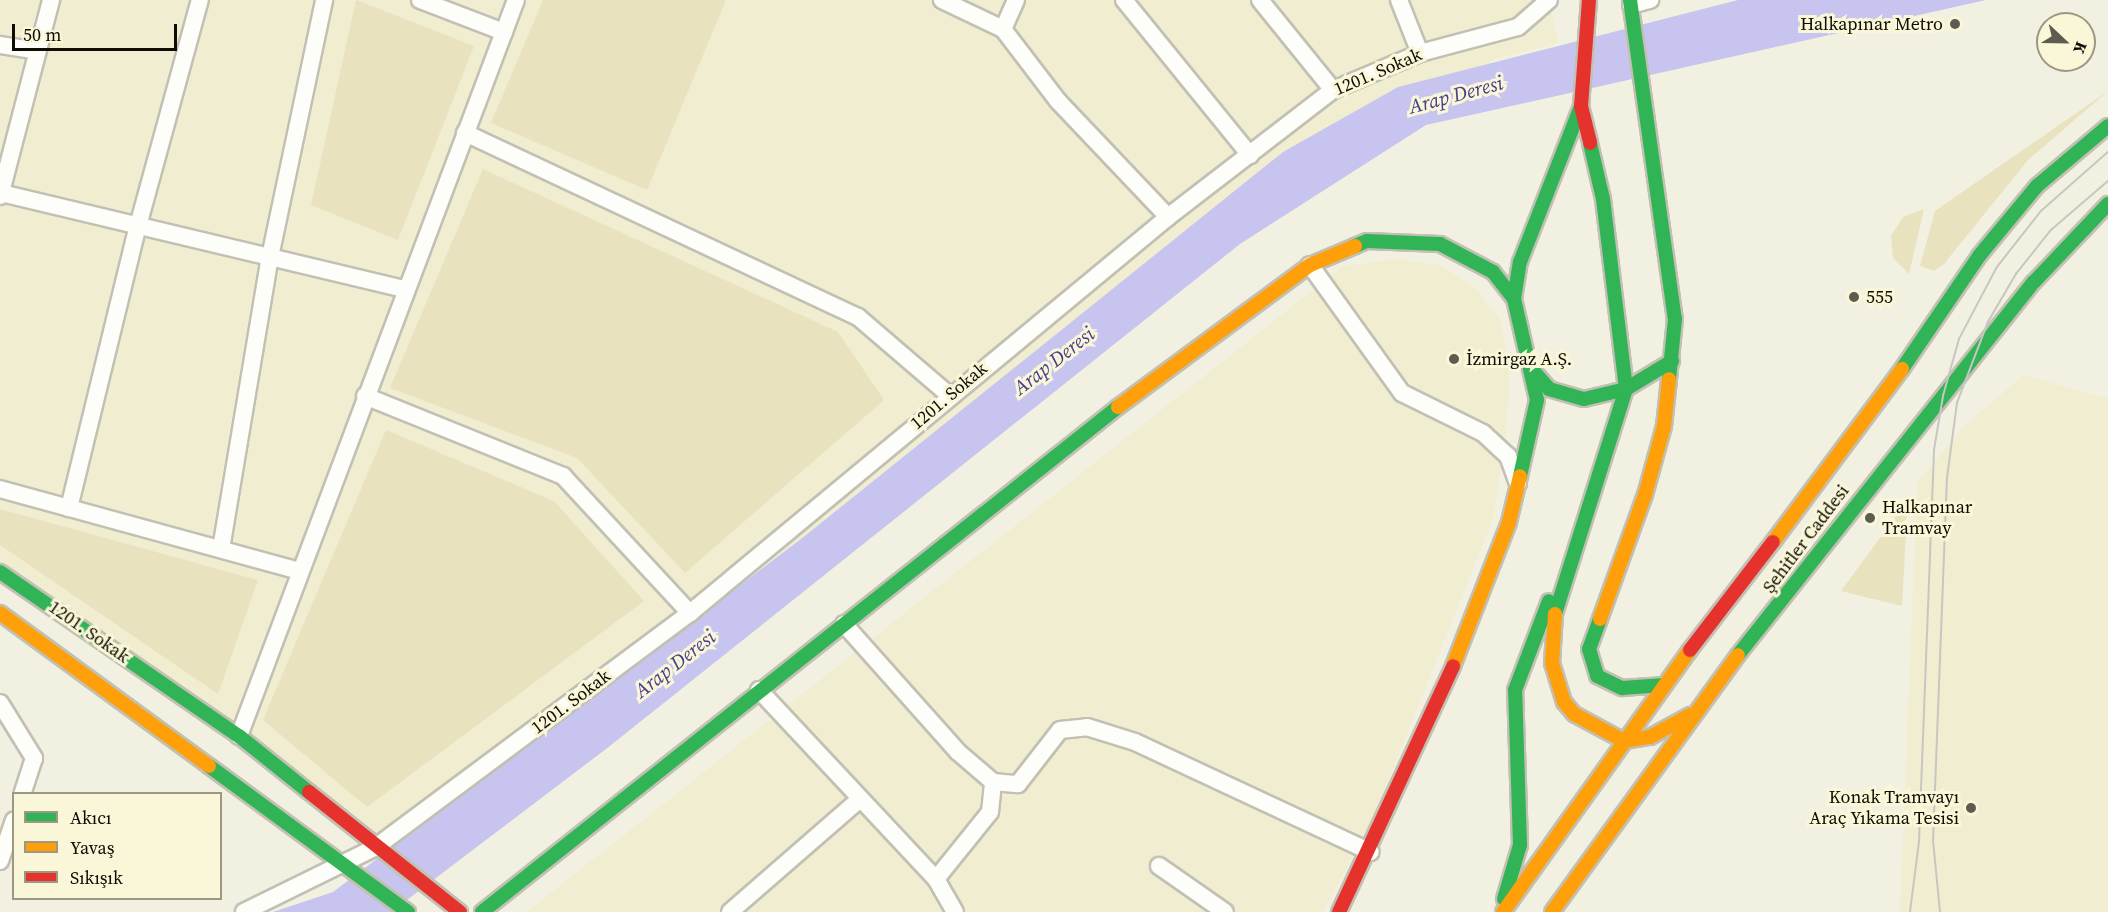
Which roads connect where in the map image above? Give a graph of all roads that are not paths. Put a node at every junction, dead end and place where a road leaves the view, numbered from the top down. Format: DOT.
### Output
graph roads {
  1 [pos="51,0"];
  2 [pos="200,0"];
  3 [pos="324,0"];
  4 [pos="420,0"];
  5 [pos="516,0"];
  6 [pos="942,0"];
  7 [pos="1016,0"];
  8 [pos="1124,0"];
  9 [pos="1260,0"];
  10 [pos="1399,0"];
  11 [pos="1549,0"];
  12 [pos="1589,0"];
  13 [pos="1650,0"];
  14 [pos="1630,2"];
  15 [pos="1004,29"];
  16 [pos="504,32"];
  17 [pos="0,45"];
  18 [pos="38,51"];
  19 [pos="1420,53"];
  20 [pos="1333,90"];
  21 [pos="1581,106"];
  22 [pos="2105,128"];
  23 [pos="465,133"];
  24 [pos="1250,155"];
  25 [pos="0,195"];
  26 [pos="2108,204"];
  27 [pos="1168,217"];
  28 [pos="138,226"];
  29 [pos="270,257"];
  30 [pos="1310,265"];
  31 [pos="405,289"];
  32 [pos="1514,300"];
  33 [pos="1672,361"];
  34 [pos="1529,366"];
  35 [pos="1626,389"];
  36 [pos="365,396"];
  37 [pos="949,396"];
  38 [pos="1518,483"];
  39 [pos="0,489"];
  40 [pos="69,508"];
  41 [pos="221,549"];
  42 [pos="1567,564"];
  43 [pos="300,571"];
  44 [pos="0,572"];
  45 [pos="0,613"];
  46 [pos="690,613"];
  47 [pos="844,624"];
  48 [pos="1664,685"];
  49 [pos="759,690"];
  50 [pos="0,703"];
  51 [pos="1690,715"];
  52 [pos="239,736"];
  53 [pos="1624,741"];
  54 [pos="993,782"];
  55 [pos="23,792"];
  56 [pos="860,799"];
  57 [pos="12,826"];
  58 [pos="376,846"];
  59 [pos="1371,852"];
  60 [pos="0,861"];
  61 [pos="344,865"];
  62 [pos="1160,866"];
  63 [pos="936,879"];
  64 [pos="457,909"];
  65 [pos="743,910"];
  66 [pos="244,912"];
  67 [pos="408,912"];
  68 [pos="482,912"];
  69 [pos="955,912"];
  70 [pos="1225,912"];
  71 [pos="1339,912"];
  72 [pos="1498,912"];
  73 [pos="1503,912"];
  74 [pos="1552,912"];
  1 -- 18 [label="street"];
  2 -- 28 [label="street"];
  3 -- 29 [label="street"];
  4 -- 16 [label="street"];
  5 -- 16 [label="street"];
  6 -- 15 [label="street"];
  7 -- 15 [label="street"];
  8 -- 24 [label="street"];
  9 -- 20 [label="street"];
  10 -- 19 [label="street"];
  11 -- 19 [label="street, 1201. Sokak"];
  12 -- 21 [label="main road"];
  13 -- 14 [label="street"];
  14 -- 33 [label="main road"];
  15 -- 27 [label="street"];
  16 -- 23 [label="street"];
  17 -- 18 [label="street"];
  18 -- 25 [label="street"];
  19 -- 20 [label="street, 1201. Sokak"];
  20 -- 24 [label="street, 1201. Sokak"];
  21 -- 32 [label="main road"];
  21 -- 35 [label="main road"];
  22 -- 48 [label="main road, Şehitler Caddesi"];
  23 -- 31 [label="street"];
  23 -- 37 [label="street"];
  24 -- 27 [label="street, 1201. Sokak"];
  25 -- 28 [label="street"];
  26 -- 51 [label="main road, Şehitler Caddesi"];
  27 -- 37 [label="street, 1201. Sokak"];
  28 -- 29 [label="street"];
  28 -- 40 [label="street"];
  29 -- 31 [label="street"];
  29 -- 41 [label="street"];
  30 -- 32 [label="main road"];
  30 -- 38 [label="street"];
  30 -- 47 [label="main road"];
  31 -- 36 [label="street"];
  32 -- 34 [label="main road"];
  33 -- 35 [label="main road"];
  33 -- 48 [label="main road"];
  34 -- 35 [label="main road"];
  34 -- 38 [label="main road"];
  35 -- 42 [label="main road"];
  36 -- 43 [label="street"];
  36 -- 46 [label="street"];
  37 -- 46 [label="street, 1201. Sokak"];
  38 -- 59 [label="main road"];
  39 -- 40 [label="street"];
  40 -- 41 [label="street"];
  41 -- 43 [label="street"];
  42 -- 53 [label="main road"];
  42 -- 72 [label="main road"];
  43 -- 52 [label="street"];
  44 -- 52 [label="main road, 1201. Sokak"];
  45 -- 61 [label="main road, 1201. Sokak"];
  46 -- 58 [label="street, 1201. Sokak"];
  47 -- 49 [label="main road"];
  47 -- 54 [label="street"];
  48 -- 53 [label="main road, Şehitler Caddesi"];
  49 -- 56 [label="street"];
  49 -- 68 [label="main road"];
  50 -- 55 [label="street"];
  51 -- 53 [label="main road"];
  51 -- 74 [label="main road, Şehitler Caddesi"];
  52 -- 58 [label="main road, 1201. Sokak"];
  53 -- 73 [label="main road"];
  54 -- 59 [label="street"];
  54 -- 63 [label="street"];
  56 -- 63 [label="street"];
  56 -- 65 [label="street"];
  57 -- 60 [label="street"];
  58 -- 61 [label="street, 1201. Sokak"];
  58 -- 64 [label="main road, 1201. Sokak"];
  59 -- 71 [label="main road"];
  61 -- 66 [label="street, 1201. Sokak"];
  61 -- 67 [label="main road, 1201. Sokak"];
  62 -- 70 [label="street"];
  63 -- 69 [label="street"];
}
